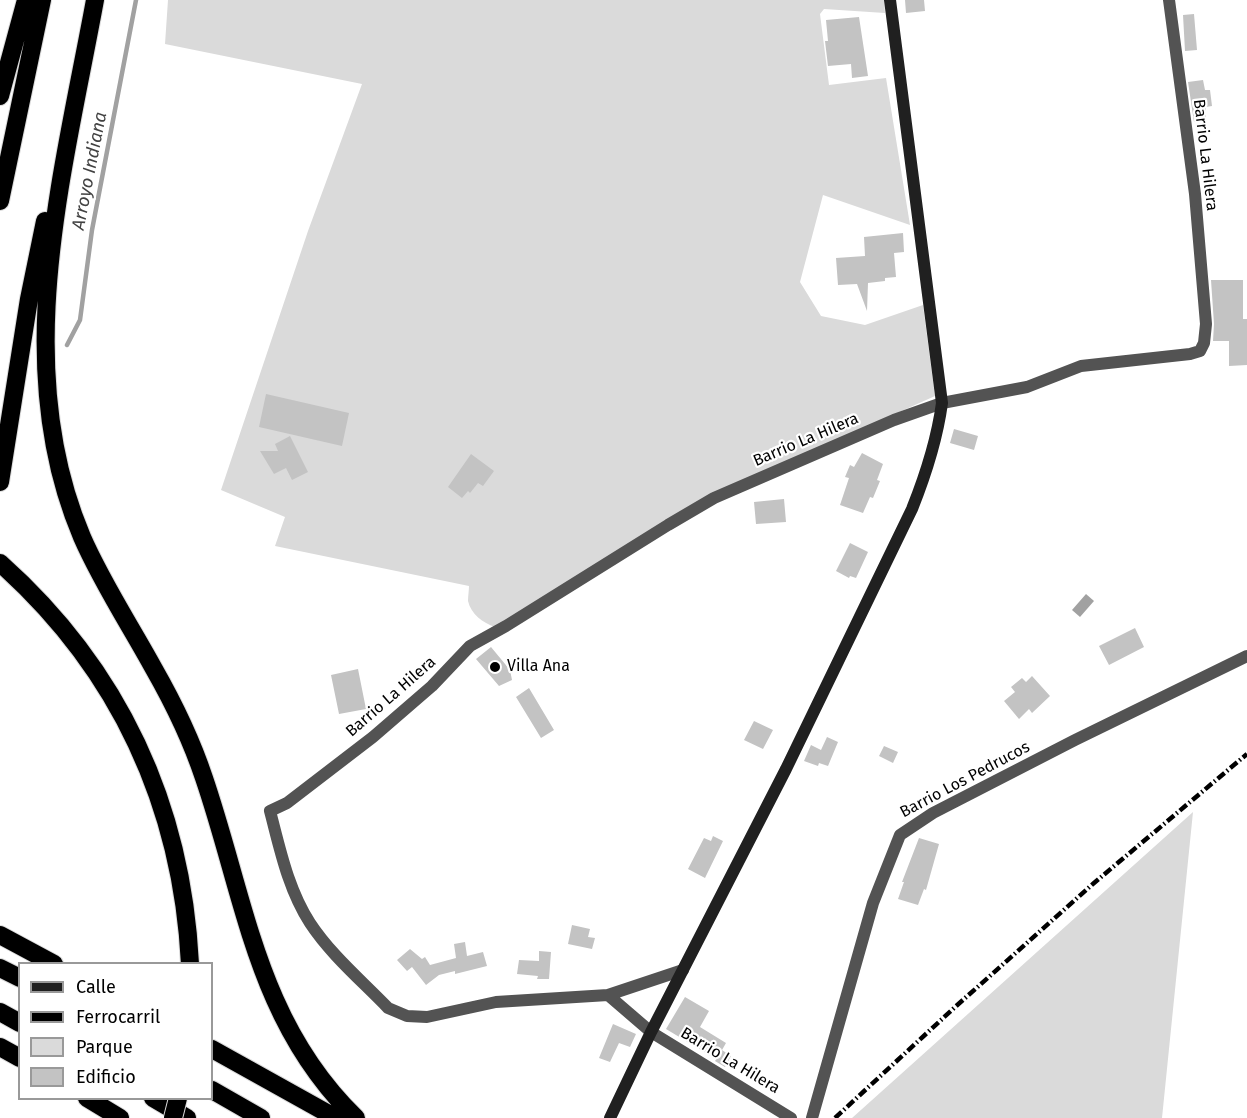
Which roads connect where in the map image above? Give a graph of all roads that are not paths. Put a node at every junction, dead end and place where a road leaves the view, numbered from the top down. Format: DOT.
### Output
graph roads {
  1 [pos="26,0"];
  2 [pos="42,0"];
  3 [pos="89,0"];
  4 [pos="95,0"];
  5 [pos="890,0"];
  6 [pos="1169,0"];
  7 [pos="0,96"];
  8 [pos="0,201"];
  9 [pos="942,403"];
  10 [pos="0,482"];
  11 [pos="0,563"];
  12 [pos="1247,656"];
  13 [pos="0,935"];
  14 [pos="52,962"];
  15 [pos="190,962"];
  16 [pos="0,968"];
  17 [pos="683,970"];
  18 [pos="18,977"];
  19 [pos="608,995"];
  20 [pos="0,1012"];
  21 [pos="18,1022"];
  22 [pos="651,1032"];
  23 [pos="0,1047"];
  24 [pos="213,1050"];
  25 [pos="18,1057"];
  26 [pos="213,1090"];
  27 [pos="90,1100"];
  28 [pos="156,1100"];
  29 [pos="178,1100"];
  30 [pos="120,1118"];
  31 [pos="173,1118"];
  32 [pos="187,1118"];
  33 [pos="261,1118"];
  34 [pos="336,1118"];
  35 [pos="356,1118"];
  36 [pos="610,1118"];
  37 [pos="791,1118"];
  38 [pos="812,1118"];
  1 -- 7 [label="highway"];
  2 -- 8 [label="highway"];
  3 -- 10 [label="highway"];
  4 -- 35 [label="highway"];
  5 -- 9 [label="street"];
  6 -- 9 [label="street, Barrio La Hilera"];
  9 -- 17 [label="street"];
  9 -- 19 [label="street, Barrio La Hilera"];
  11 -- 15 [label="highway"];
  12 -- 38 [label="street, Barrio Los Pedrucos"];
  13 -- 14 [label="highway"];
  16 -- 18 [label="highway"];
  17 -- 19 [label="street, Barrio La Hilera"];
  17 -- 22 [label="street"];
  19 -- 22 [label="street, Barrio La Hilera"];
  20 -- 21 [label="highway"];
  22 -- 36 [label="street"];
  22 -- 37 [label="street, Barrio La Hilera"];
  23 -- 25 [label="highway"];
  24 -- 34 [label="highway"];
  26 -- 33 [label="highway"];
  27 -- 30 [label="highway"];
  28 -- 32 [label="highway"];
  29 -- 31 [label="highway, bridge"];
}
